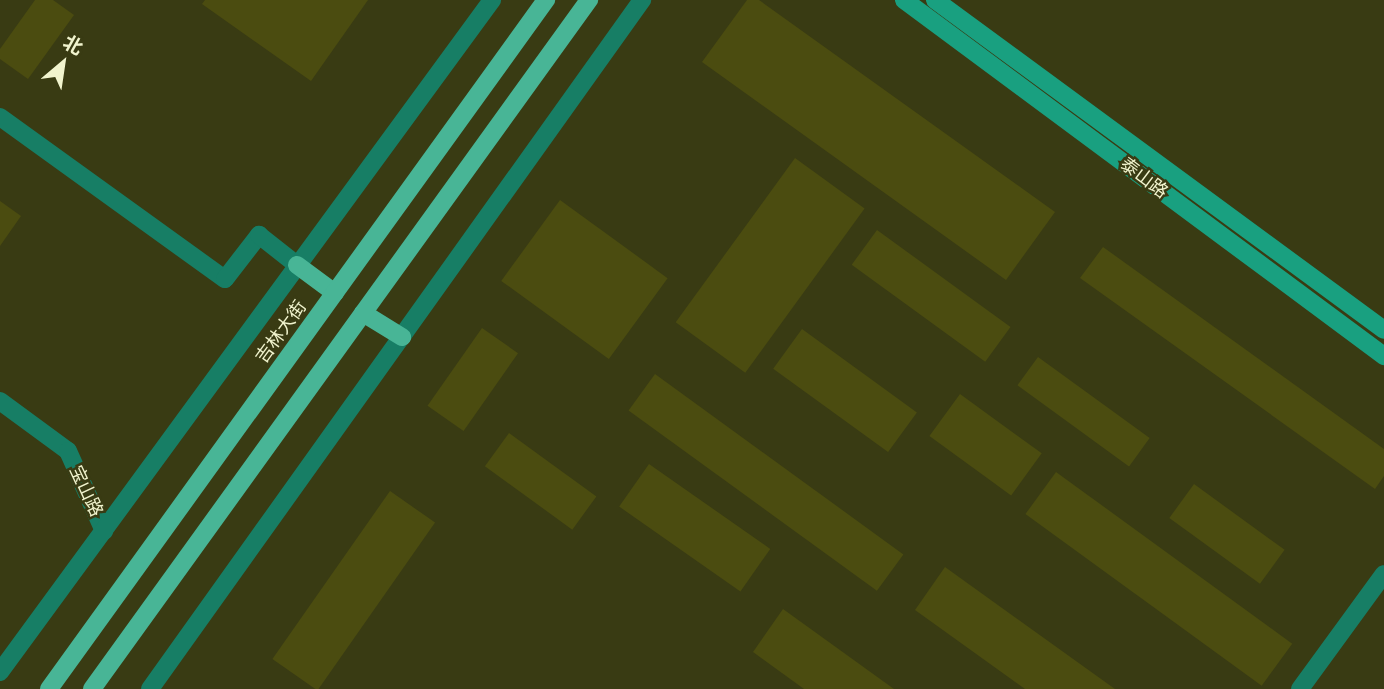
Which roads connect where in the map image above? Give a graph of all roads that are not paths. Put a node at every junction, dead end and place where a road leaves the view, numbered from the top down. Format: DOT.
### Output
graph roads {
  1 [pos="492,0"];
  2 [pos="546,0"];
  3 [pos="589,0"];
  4 [pos="642,0"];
  5 [pos="904,0"];
  6 [pos="935,0"];
  7 [pos="0,117"];
  8 [pos="297,265"];
  9 [pos="335,293"];
  10 [pos="363,313"];
  11 [pos="1384,330"];
  12 [pos="402,337"];
  13 [pos="1384,356"];
  14 [pos="0,401"];
  15 [pos="104,531"];
  16 [pos="1384,574"];
  17 [pos="0,672"];
  18 [pos="49,689"];
  19 [pos="92,689"];
  20 [pos="150,689"];
  21 [pos="1300,689"];
  1 -- 8 [label="street, 吉林大街"];
  2 -- 9 [label="main road, 吉林大街"];
  3 -- 10 [label="main road"];
  4 -- 12 [label="street"];
  5 -- 13 [label="main road, 泰山路"];
  6 -- 11 [label="main road, 泰山路"];
  7 -- 8 [label="street"];
  8 -- 9 [label="main road"];
  8 -- 15 [label="street, 吉林大街"];
  9 -- 18 [label="main road, 吉林大街"];
  10 -- 12 [label="main road"];
  10 -- 19 [label="main road"];
  12 -- 20 [label="street"];
  14 -- 15 [label="street, 宝山路"];
  15 -- 17 [label="street, 吉林大街"];
  16 -- 21 [label="street"];
}
